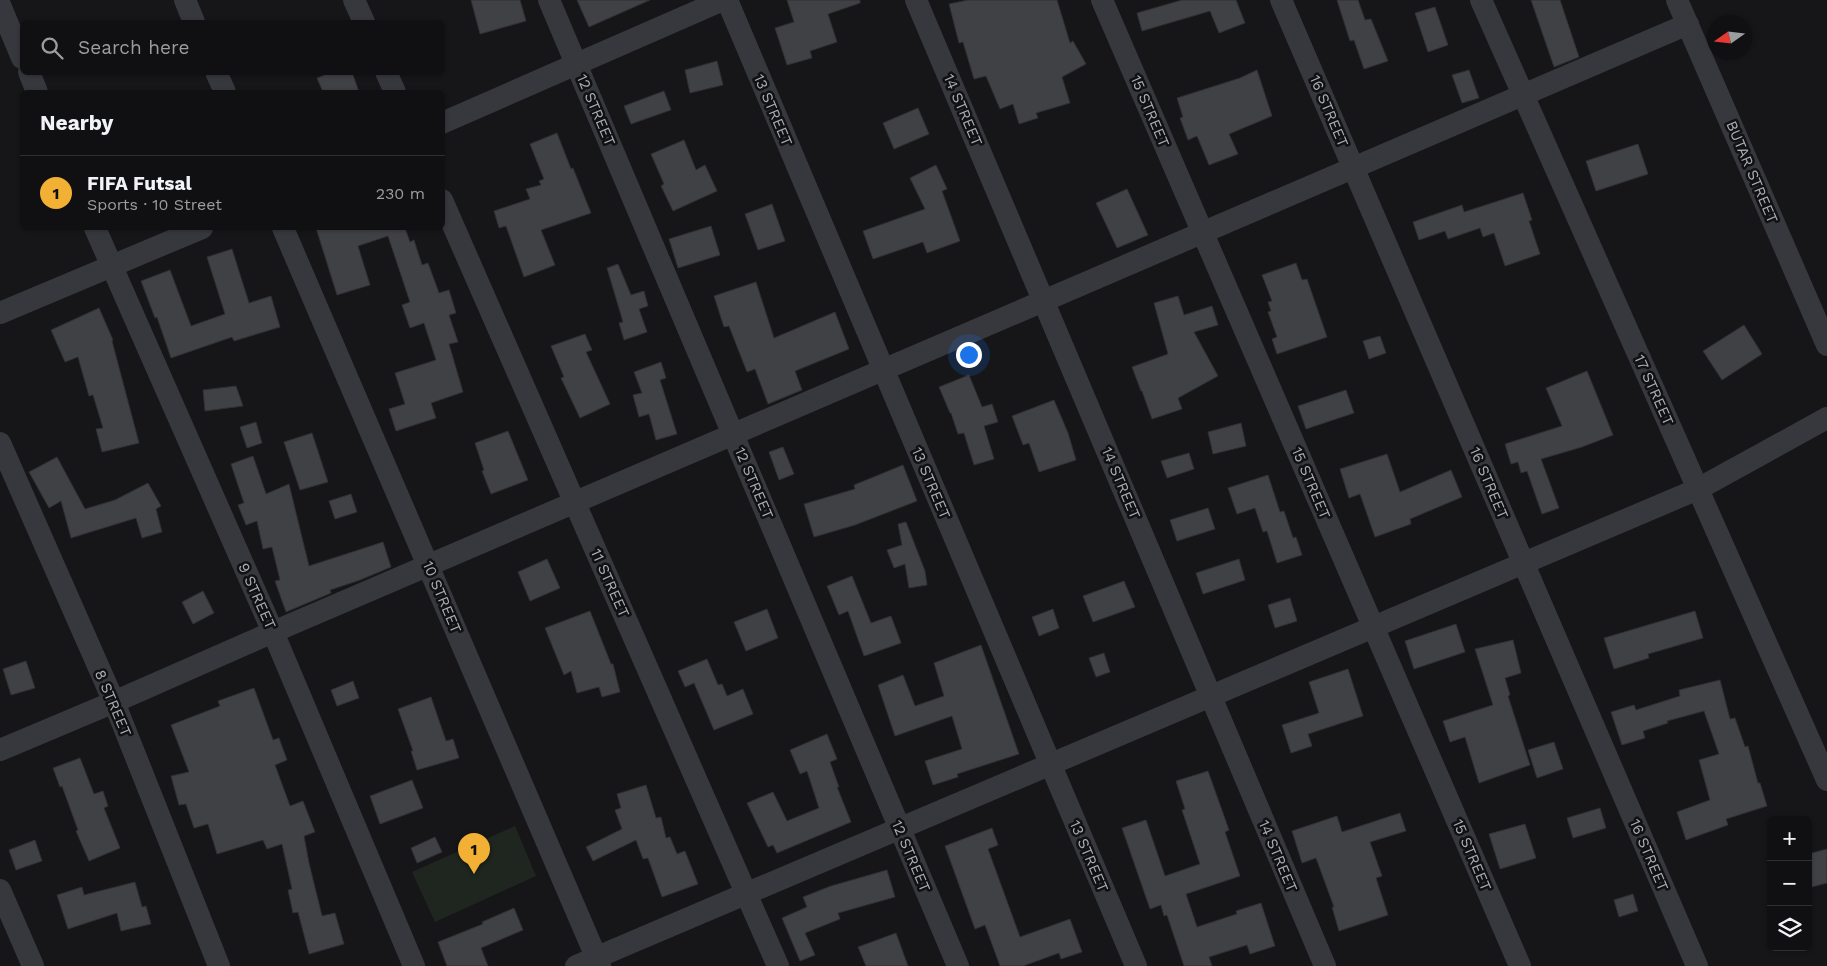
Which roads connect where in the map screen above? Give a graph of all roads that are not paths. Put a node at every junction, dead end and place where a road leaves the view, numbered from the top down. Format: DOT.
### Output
graph roads {
  1 [pos="185,0"];
  2 [pos="354,0"];
  3 [pos="549,0"];
  4 [pos="725,0"];
  5 [pos="916,0"];
  6 [pos="1102,0"];
  7 [pos="1281,0"];
  8 [pos="1481,0"];
  9 [pos="1678,0"];
  10 [pos="0,5"];
  11 [pos="193,20"];
  12 [pos="363,20"];
  13 [pos="1688,24"];
  14 [pos="20,53"];
  15 [pos="577,64"];
  16 [pos="30,75"];
  17 [pos="217,75"];
  18 [pos="387,75"];
  19 [pos="36,90"];
  20 [pos="224,90"];
  21 [pos="394,90"];
  22 [pos="1523,95"];
  23 [pos="445,122"];
  24 [pos="1354,168"];
  25 [pos="445,207"];
  26 [pos="96,230"];
  27 [pos="197,230"];
  28 [pos="285,230"];
  29 [pos="1203,232"];
  30 [pos="112,267"];
  31 [pos="1043,300"];
  32 [pos="0,313"];
  33 [pos="1827,345"];
  34 [pos="883,370"];
  35 [pos="1827,418"];
  36 [pos="733,434"];
  37 [pos="0,443"];
  38 [pos="1698,489"];
  39 [pos="575,502"];
  40 [pos="1524,563"];
  41 [pos="428,565"];
  42 [pos="1374,627"];
  43 [pos="273,632"];
  44 [pos="1211,696"];
  45 [pos="114,702"];
  46 [pos="0,750"];
  47 [pos="1051,764"];
  48 [pos="1827,780"];
  49 [pos="900,828"];
  50 [pos="0,890"];
  51 [pos="746,894"];
  52 [pos="598,962"];
  53 [pos="33,966"];
  54 [pos="219,966"];
  55 [pos="414,966"];
  56 [pos="576,966"];
  57 [pos="778,966"];
  58 [pos="958,966"];
  59 [pos="1136,966"];
  60 [pos="1325,966"];
  61 [pos="1520,966"];
  62 [pos="1697,966"];
  1 -- 11 [label="street"];
  2 -- 12 [label="street"];
  3 -- 15 [label="street, 12 STREET"];
  4 -- 15 [label="street"];
  4 -- 34 [label="street, 13 STREET"];
  5 -- 31 [label="street, 14 STREET"];
  6 -- 29 [label="street, 15 STREET"];
  7 -- 24 [label="street, 16 STREET"];
  8 -- 22 [label="street, 17 STREET"];
  9 -- 13 [label="street, BUTAR STREET"];
  10 -- 14 [label="street"];
  13 -- 22 [label="street"];
  13 -- 33 [label="street, BUTAR STREET"];
  15 -- 23 [label="street"];
  15 -- 36 [label="street, 12 STREET"];
  16 -- 19 [label="street"];
  17 -- 20 [label="street"];
  18 -- 21 [label="street"];
  22 -- 24 [label="street"];
  22 -- 38 [label="street, 17 STREET"];
  24 -- 29 [label="street"];
  24 -- 40 [label="street, 16 STREET"];
  25 -- 39 [label="street, 11 STREET"];
  26 -- 30 [label="street, 9 STREET"];
  27 -- 30 [label="street"];
  28 -- 41 [label="street, 10 STREET"];
  29 -- 31 [label="street"];
  29 -- 42 [label="street, 15 STREET"];
  30 -- 32 [label="street"];
  30 -- 43 [label="street, 9 STREET"];
  31 -- 34 [label="street"];
  31 -- 44 [label="street, 14 STREET"];
  34 -- 36 [label="street"];
  34 -- 47 [label="street, 13 STREET"];
  35 -- 38 [label="street"];
  36 -- 39 [label="street"];
  36 -- 49 [label="street, 12 STREET"];
  37 -- 45 [label="street, 8 STREET"];
  38 -- 40 [label="street"];
  38 -- 48 [label="street, 17 STREET"];
  39 -- 41 [label="street"];
  39 -- 51 [label="street, 11 STREET"];
  40 -- 42 [label="street"];
  40 -- 62 [label="street, 16 STREET"];
  41 -- 43 [label="street"];
  41 -- 52 [label="street, 10 STREET"];
  42 -- 44 [label="street"];
  42 -- 61 [label="street, 15 STREET"];
  43 -- 45 [label="street"];
  43 -- 55 [label="street, 9 STREET"];
  44 -- 47 [label="street"];
  44 -- 60 [label="street, 14 STREET"];
  45 -- 46 [label="street"];
  45 -- 54 [label="street, 8 STREET"];
  47 -- 49 [label="street"];
  47 -- 59 [label="street, 13 STREET"];
  49 -- 51 [label="street"];
  49 -- 58 [label="street, 12 STREET"];
  50 -- 53 [label="street"];
  51 -- 52 [label="street"];
  51 -- 57 [label="street, 11 STREET"];
  52 -- 56 [label="street"];
}
